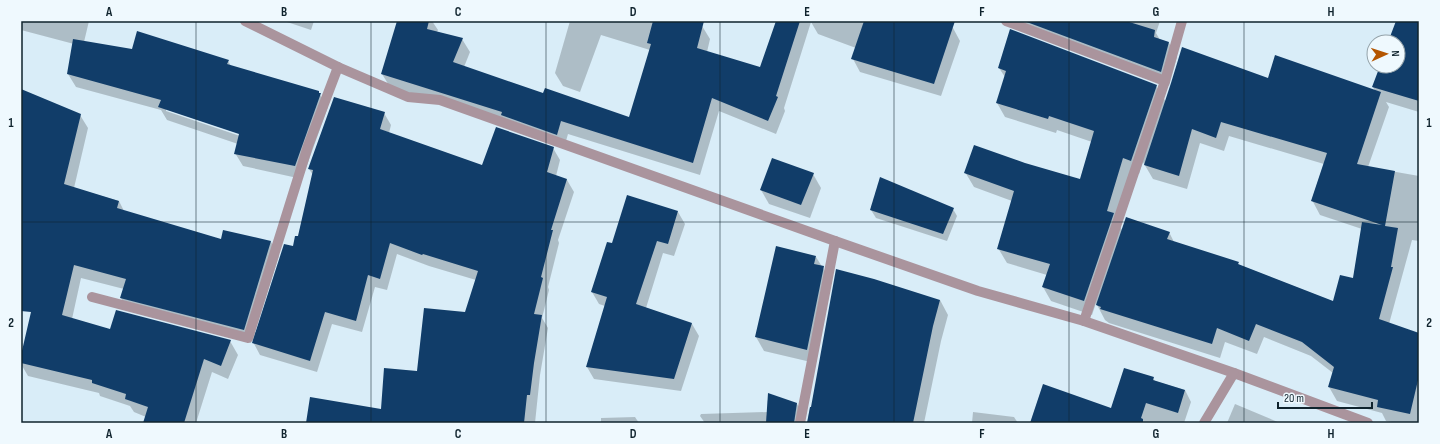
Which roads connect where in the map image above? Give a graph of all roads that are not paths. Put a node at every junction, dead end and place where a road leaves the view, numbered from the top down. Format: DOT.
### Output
graph roads {
  1 [pos="245,21"];
  2 [pos="1006,21"];
  3 [pos="1182,21"];
  4 [pos="338,67"];
  5 [pos="1165,81"];
  6 [pos="835,241"];
  7 [pos="92,298"];
  8 [pos="1084,321"];
  9 [pos="1234,373"];
  10 [pos="800,423"];
  11 [pos="1204,423"];
  12 [pos="1368,423"];
  1 -- 4 [label="street"];
  2 -- 5 [label="street"];
  3 -- 5 [label="street"];
  4 -- 6 [label="street"];
  4 -- 7 [label="street"];
  5 -- 8 [label="street"];
  6 -- 8 [label="street"];
  6 -- 10 [label="street"];
  8 -- 9 [label="street"];
  9 -- 11 [label="street"];
  9 -- 12 [label="street"];
}
